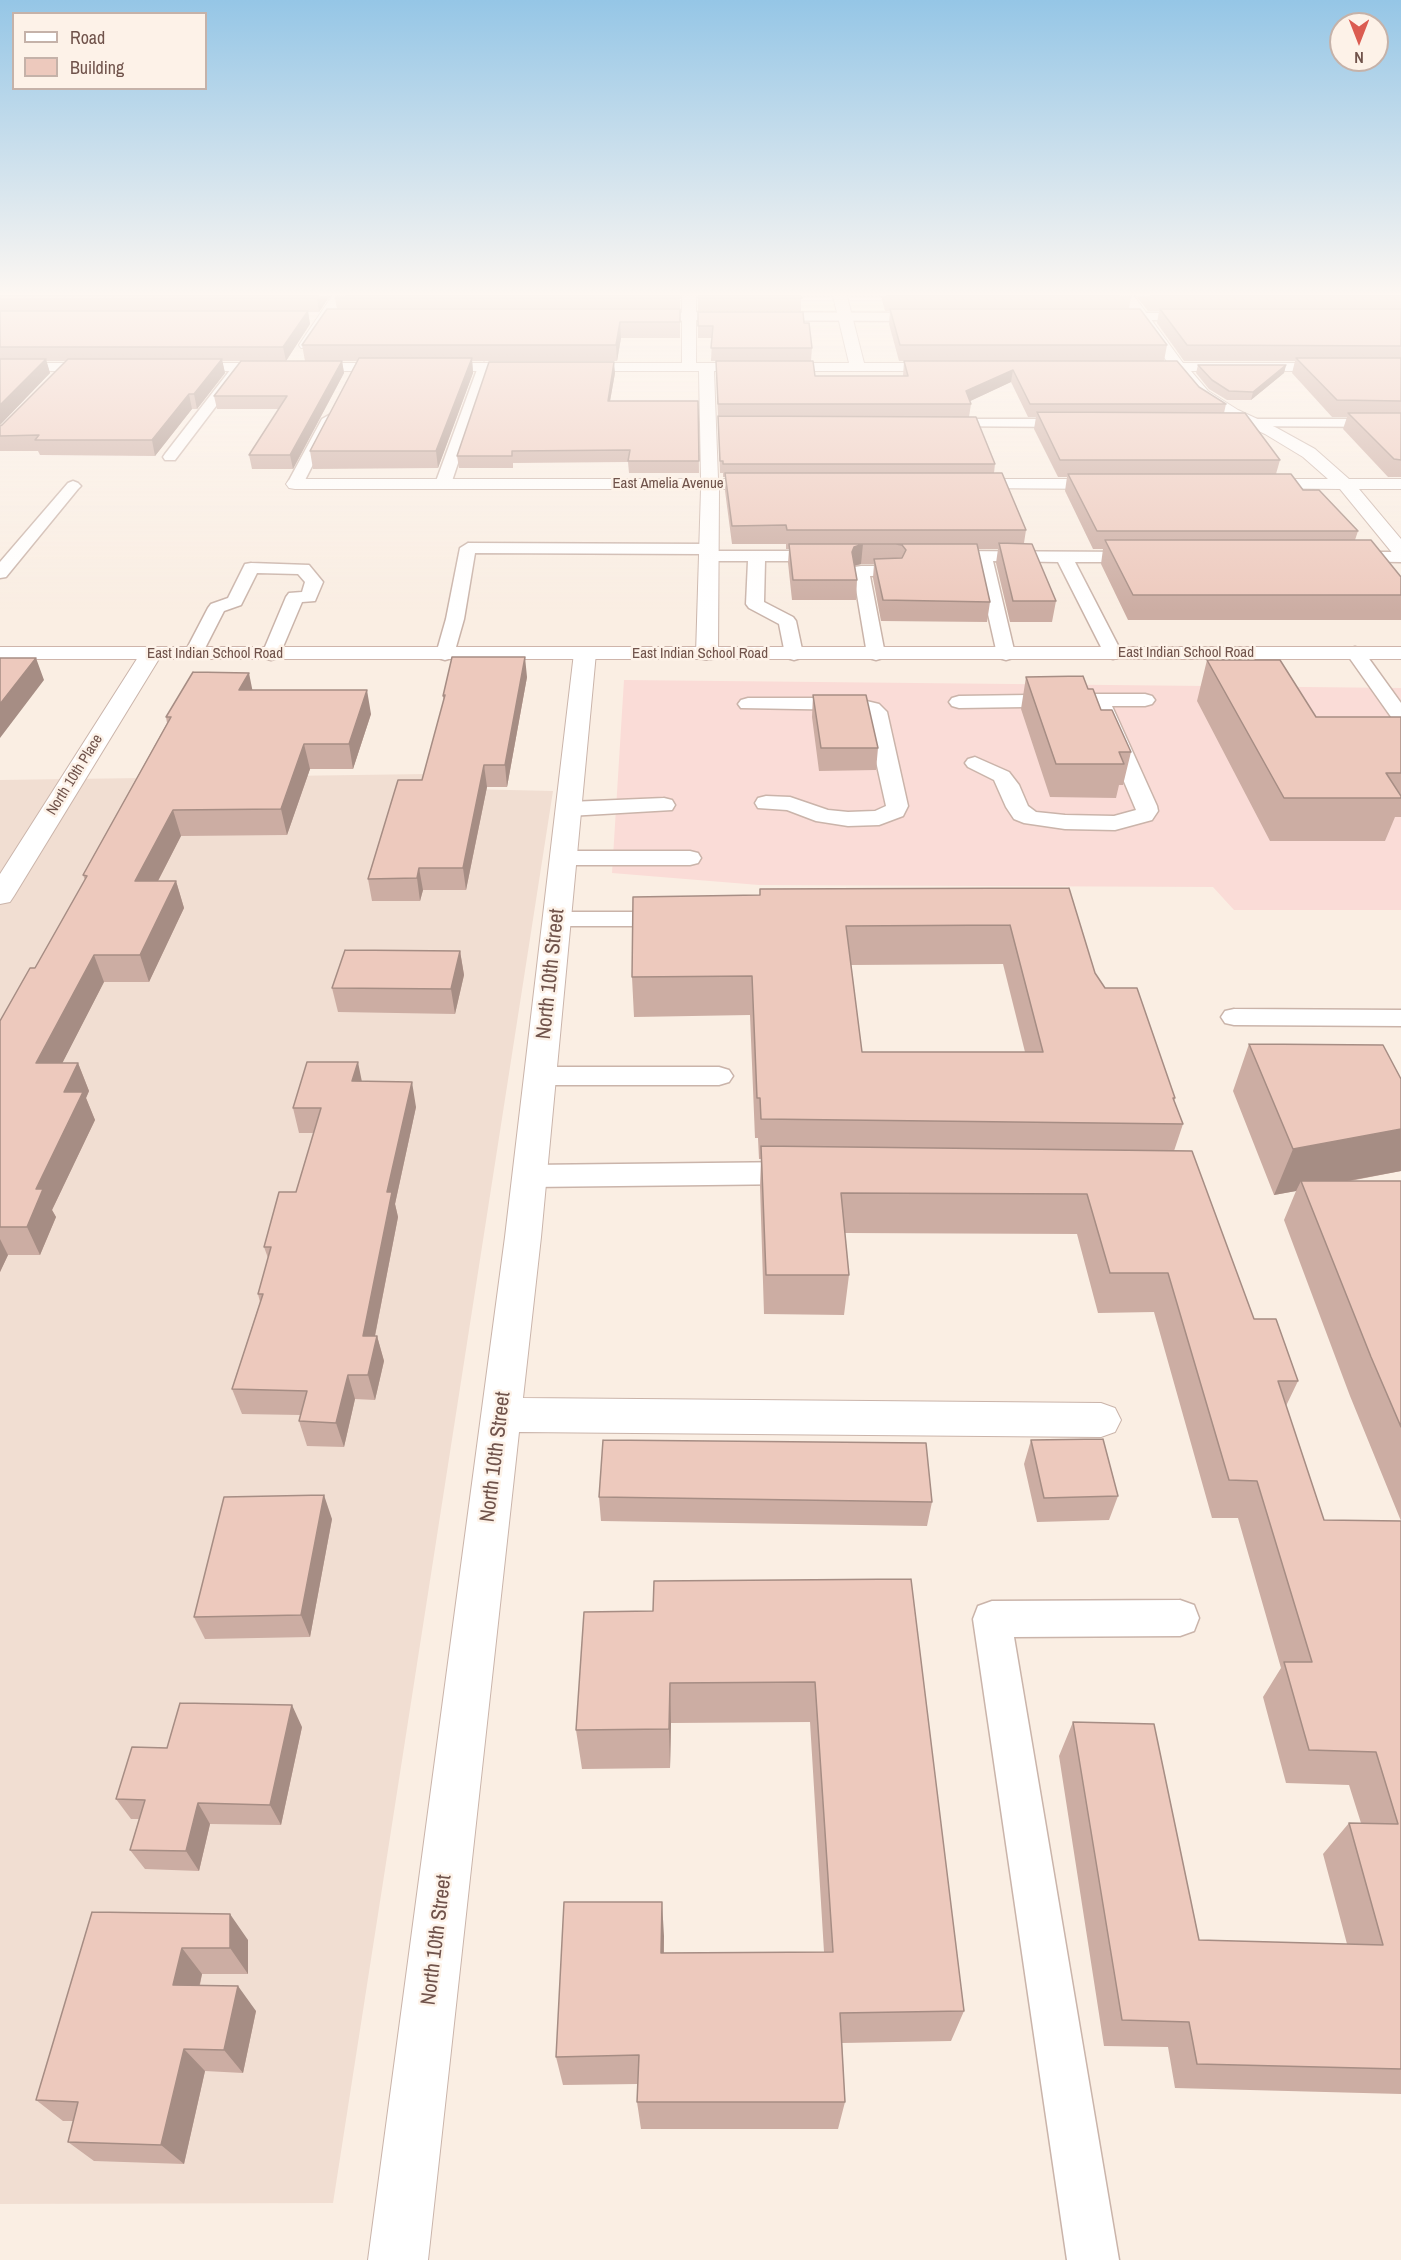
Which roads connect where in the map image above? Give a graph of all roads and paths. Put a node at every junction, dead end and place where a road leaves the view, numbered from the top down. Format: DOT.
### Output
graph roads {
  1 [pos="213,401"];
  2 [pos="472,401"];
  3 [pos="707,401"];
  4 [pos="1214,401"];
  5 [pos="337,403"];
  6 [pos="931,423"];
  7 [pos="1084,423"];
  8 [pos="1214,423"];
  9 [pos="1254,423"];
  10 [pos="1401,423"];
  11 [pos="170,457"];
  12 [pos="294,483"];
  13 [pos="443,484"];
  14 [pos="710,484"];
  15 [pos="784,484"];
  16 [pos="939,484"];
  17 [pos="1130,484"];
  18 [pos="1238,484"];
  19 [pos="1345,484"];
  20 [pos="1401,484"];
  21 [pos="73,486"];
  22 [pos="1401,551"];
  23 [pos="892,556"];
  24 [pos="1337,557"];
  25 [pos="1401,557"];
  26 [pos="709,558"];
  27 [pos="985,562"];
  28 [pos="1067,562"];
  29 [pos="1153,562"];
  30 [pos="757,565"];
  31 [pos="0,573"];
  32 [pos="0,653"];
  33 [pos="585,653"];
  34 [pos="1113,653"];
  35 [pos="1355,653"];
  36 [pos="1401,653"];
  37 [pos="151,654"];
  38 [pos="193,654"];
  39 [pos="271,654"];
  40 [pos="445,654"];
  41 [pos="707,654"];
  42 [pos="794,654"];
  43 [pos="876,654"];
  44 [pos="1006,654"];
  45 [pos="1099,700"];
  46 [pos="1145,700"];
  47 [pos="959,702"];
  48 [pos="748,704"];
  49 [pos="1401,717"];
  50 [pos="975,763"];
  51 [pos="766,803"];
  52 [pos="664,805"];
  53 [pos="569,808"];
  54 [pos="564,858"];
  55 [pos="690,858"];
  56 [pos="0,896"];
  57 [pos="557,919"];
  58 [pos="688,919"];
  59 [pos="1234,1017"];
  60 [pos="1401,1018"];
  61 [pos="540,1076"];
  62 [pos="719,1076"];
  63 [pos="822,1173"];
  64 [pos="530,1176"];
  65 [pos="501,1415"];
  66 [pos="1101,1420"];
  67 [pos="1180,1618"];
  68 [pos="398,2260"];
  69 [pos="1093,2260"];
  1 -- 11 [label="lane"];
  2 -- 13 [label="lane"];
  3 -- 14 [label="street"];
  4 -- 9 [label="street"];
  5 -- 12 [label="lane"];
  6 -- 7 [label="lane"];
  8 -- 9 [label="lane"];
  9 -- 10 [label="lane"];
  9 -- 19 [label="street"];
  12 -- 13 [label="street, East Amelia Avenue"];
  13 -- 14 [label="street, East Amelia Avenue"];
  14 -- 15 [label="street, East Amelia Avenue"];
  14 -- 26 [label="street"];
  16 -- 17 [label="street"];
  18 -- 19 [label="street"];
  19 -- 20 [label="street"];
  19 -- 22 [label="street"];
  21 -- 31 [label="lane"];
  23 -- 27 [label="lane"];
  23 -- 30 [label="lane"];
  23 -- 43 [label="lane"];
  24 -- 25 [label="lane"];
  26 -- 30 [label="lane"];
  26 -- 40 [label="lane"];
  26 -- 41 [label="street"];
  27 -- 28 [label="lane"];
  27 -- 44 [label="lane"];
  28 -- 29 [label="lane"];
  28 -- 34 [label="lane"];
  30 -- 42 [label="lane"];
  32 -- 37 [label="street, East Indian School Road"];
  33 -- 40 [label="street, East Indian School Road"];
  33 -- 41 [label="street, East Indian School Road"];
  33 -- 53 [label="street, North 10th Street"];
  34 -- 35 [label="street, East Indian School Road"];
  34 -- 44 [label="street, East Indian School Road"];
  35 -- 36 [label="street, East Indian School Road"];
  35 -- 49 [label="lane"];
  37 -- 38 [label="street, East Indian School Road"];
  37 -- 56 [label="street, North 10th Place"];
  38 -- 39 [label="street, East Indian School Road"];
  38 -- 39 [label="lane"];
  39 -- 40 [label="street, East Indian School Road"];
  41 -- 42 [label="street, East Indian School Road"];
  42 -- 43 [label="street, East Indian School Road"];
  43 -- 44 [label="street, East Indian School Road"];
  45 -- 46 [label="lane"];
  45 -- 47 [label="lane"];
  45 -- 50 [label="lane"];
  48 -- 51 [label="lane"];
  52 -- 53 [label="lane"];
  53 -- 54 [label="street, North 10th Street"];
  54 -- 55 [label="lane"];
  54 -- 57 [label="street, North 10th Street"];
  57 -- 58 [label="lane"];
  57 -- 61 [label="street, North 10th Street"];
  59 -- 60 [label="lane"];
  61 -- 62 [label="lane"];
  61 -- 64 [label="street, North 10th Street"];
  63 -- 64 [label="lane"];
  64 -- 65 [label="street, North 10th Street"];
  65 -- 66 [label="street"];
  65 -- 68 [label="street, North 10th Street"];
  67 -- 69 [label="lane"];
}
